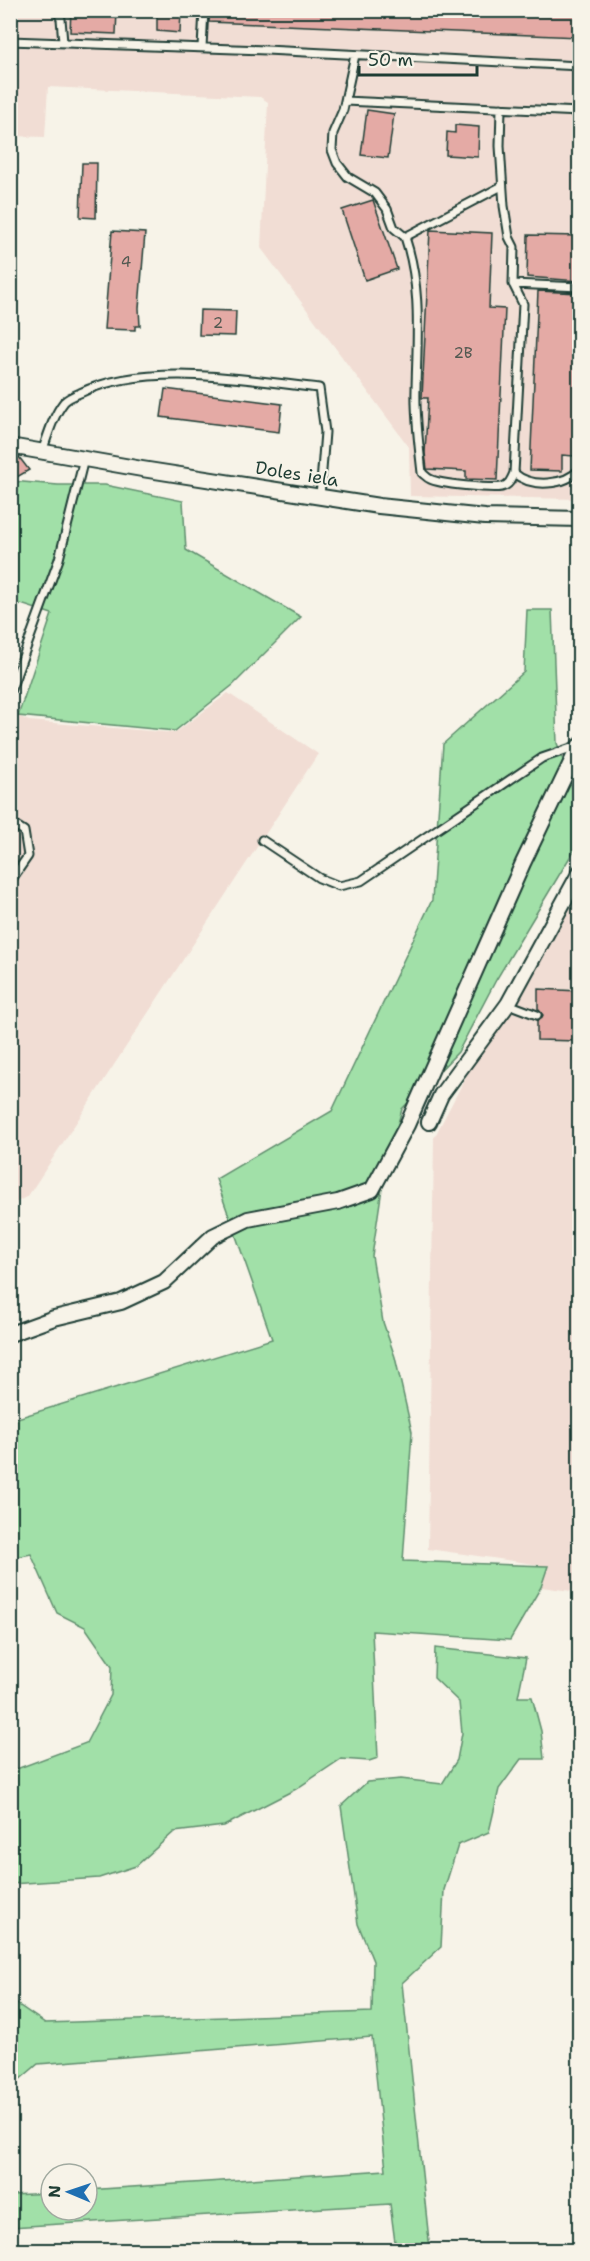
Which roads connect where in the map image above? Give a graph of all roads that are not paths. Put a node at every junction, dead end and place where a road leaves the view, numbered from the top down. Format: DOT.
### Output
graph roads {
  1 [pos="57,10"];
  2 [pos="204,10"];
  3 [pos="10,40"];
  4 [pos="63,42"];
  5 [pos="202,47"];
  6 [pos="355,55"];
  7 [pos="579,66"];
  8 [pos="345,101"];
  9 [pos="501,108"];
  10 [pos="579,112"];
  11 [pos="502,186"];
  12 [pos="405,237"];
  13 [pos="513,284"];
  14 [pos="579,287"];
  15 [pos="10,446"];
  16 [pos="42,452"];
  17 [pos="84,459"];
  18 [pos="579,469"];
  19 [pos="514,473"];
  20 [pos="320,496"];
  21 [pos="579,519"];
  22 [pos="10,692"];
  23 [pos="579,746"];
  24 [pos="10,822"];
  25 [pos="262,840"];
  26 [pos="579,872"];
  27 [pos="10,882"];
  28 [pos="508,1004"];
  29 [pos="537,1015"];
  30 [pos="429,1122"];
  31 [pos="10,1334"];
  1 -- 4 [label="lane"];
  2 -- 5 [label="lane"];
  3 -- 4 [label="lane"];
  4 -- 5 [label="lane"];
  5 -- 6 [label="lane"];
  6 -- 7 [label="lane"];
  6 -- 8 [label="lane"];
  8 -- 9 [label="lane"];
  8 -- 12 [label="lane"];
  9 -- 10 [label="lane"];
  9 -- 11 [label="lane"];
  11 -- 12 [label="lane"];
  11 -- 13 [label="lane"];
  12 -- 19 [label="lane"];
  13 -- 14 [label="lane"];
  13 -- 19 [label="lane"];
  15 -- 16 [label="street, Doles iela"];
  16 -- 17 [label="street, Doles iela"];
  16 -- 20 [label="lane"];
  17 -- 20 [label="street, Doles iela"];
  17 -- 22 [label="lane"];
  18 -- 19 [label="lane"];
  20 -- 21 [label="street, Doles iela"];
  23 -- 25 [label="lane"];
  23 -- 31 [label="street"];
  24 -- 27 [label="lane"];
  26 -- 28 [label="street"];
  28 -- 29 [label="lane"];
  28 -- 30 [label="street"];
}
